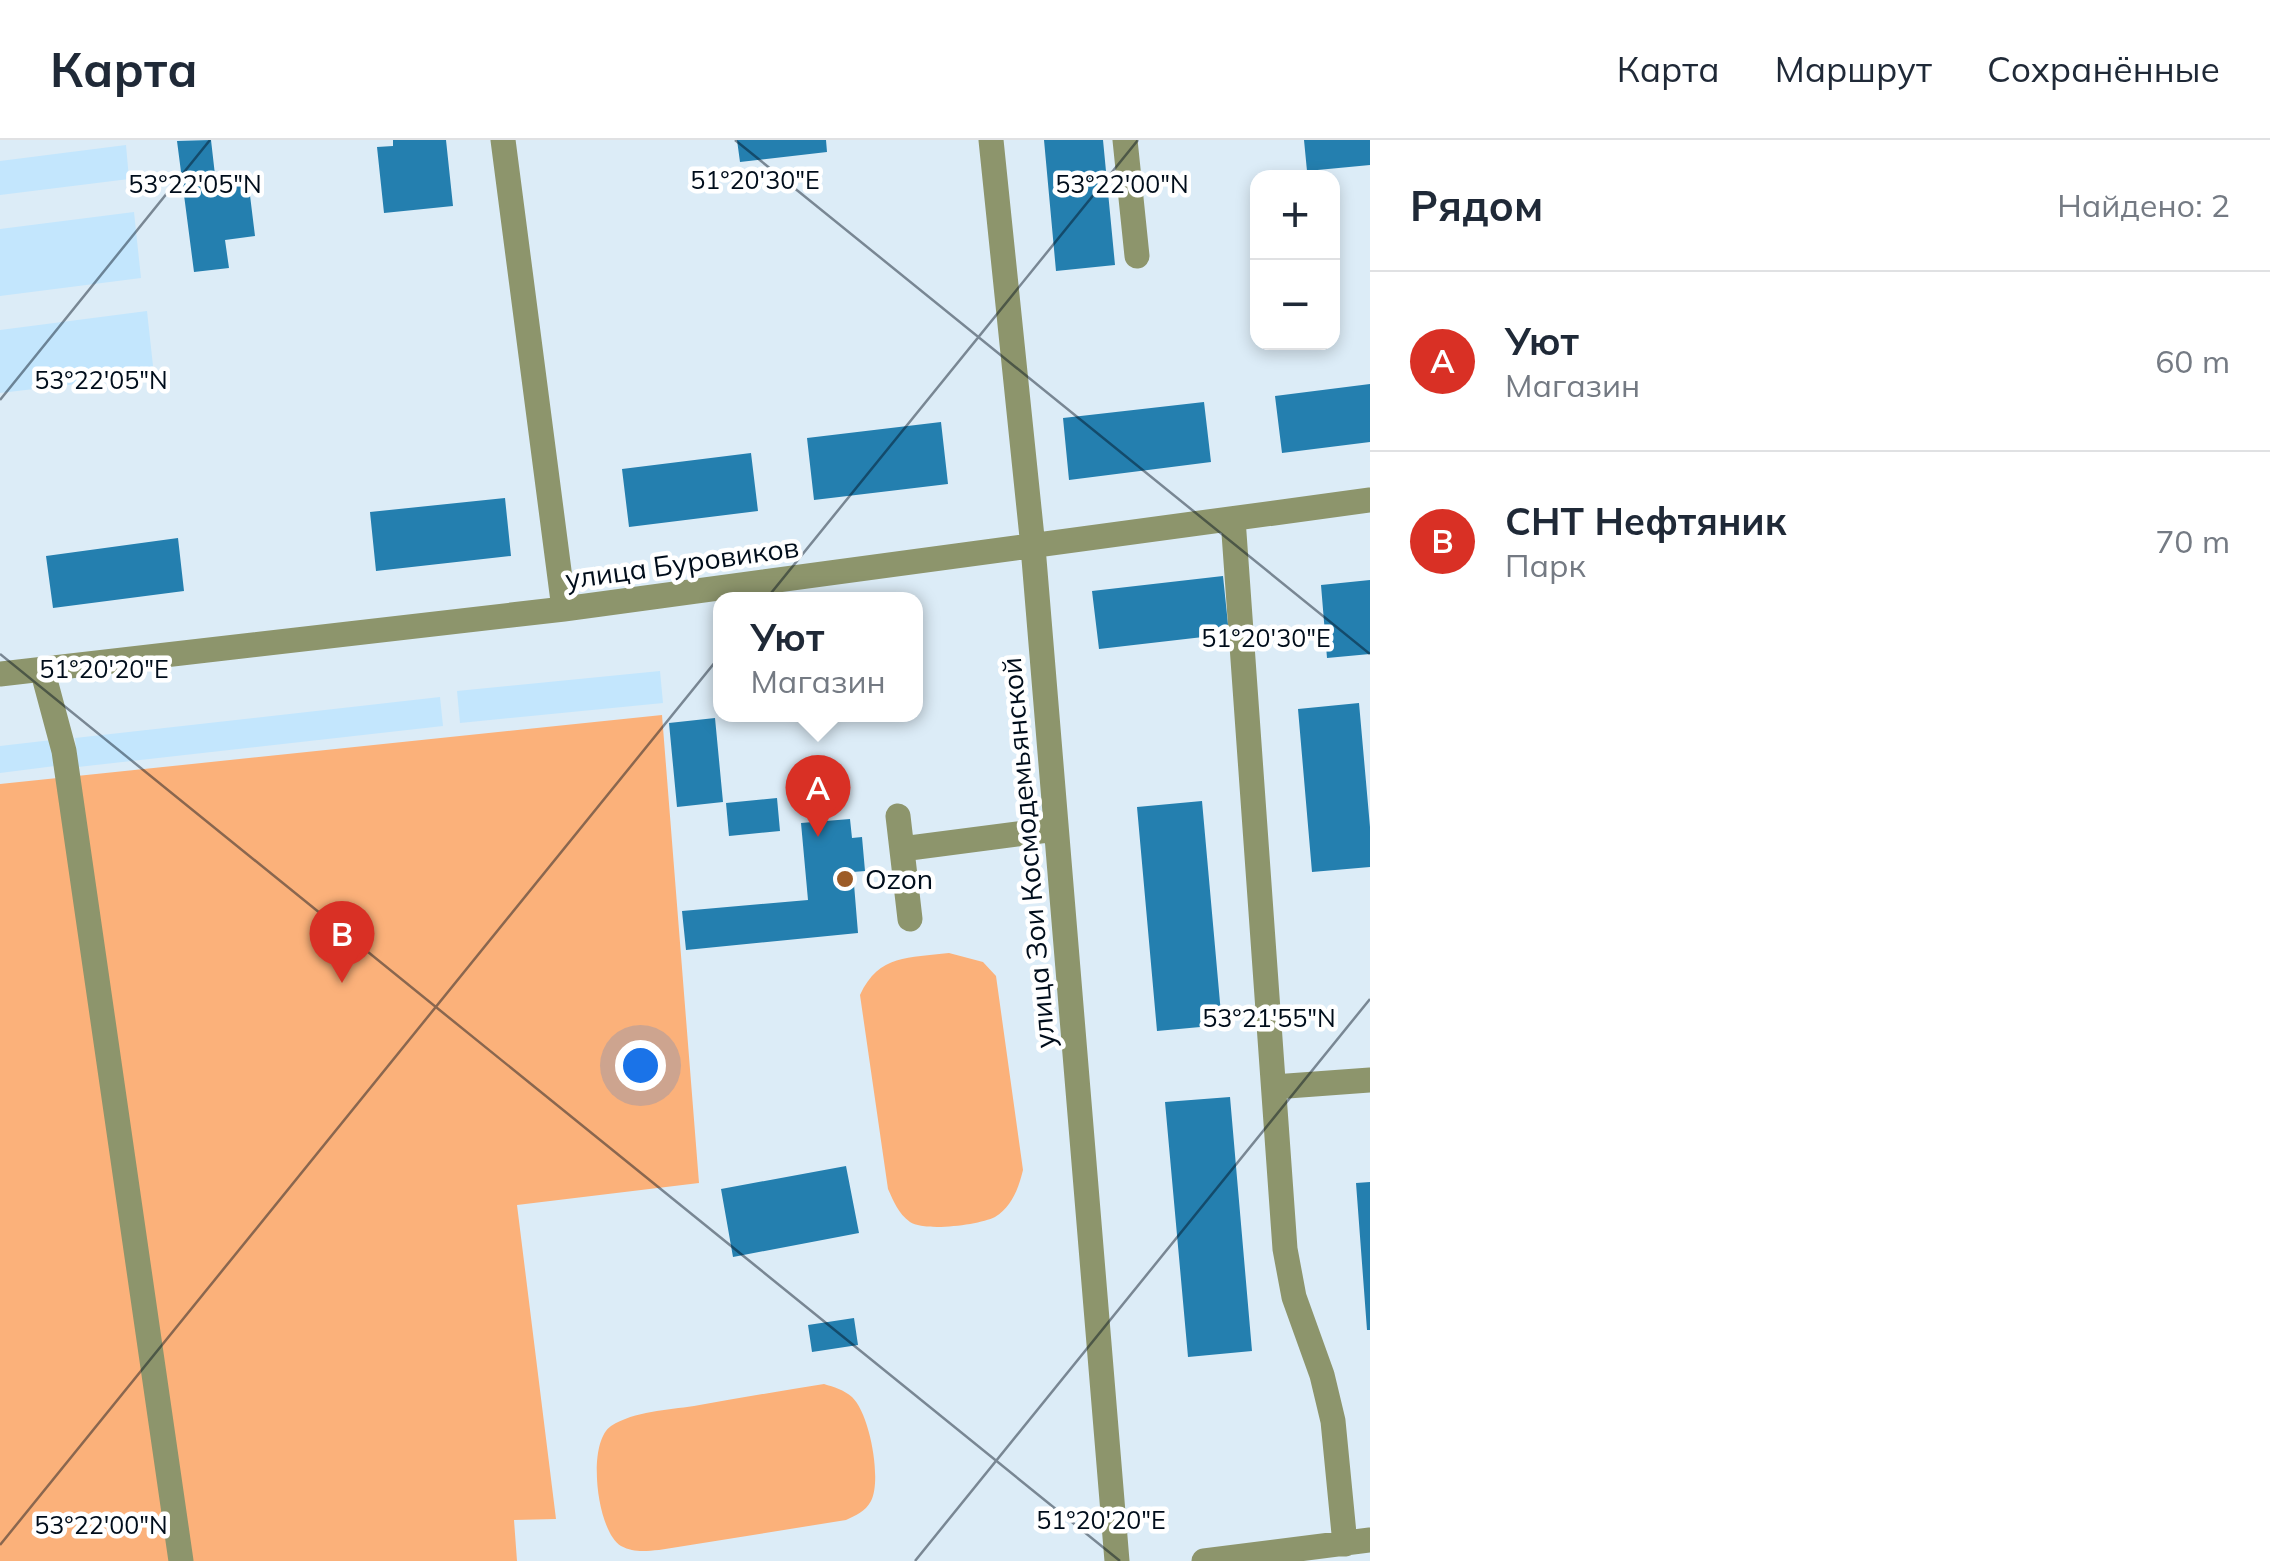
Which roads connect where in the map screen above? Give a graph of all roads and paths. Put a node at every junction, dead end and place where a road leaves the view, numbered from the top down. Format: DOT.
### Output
graph roads {
  1 [pos="503,140"];
  2 [pos="991,140"];
  3 [pos="1125,140"];
  4 [pos="1137,256"];
  5 [pos="1370,500"];
  6 [pos="1233,519"];
  7 [pos="1033,547"];
  8 [pos="564,609"];
  9 [pos="42,670"];
  10 [pos="0,674"];
  11 [pos="898,816"];
  12 [pos="1056,829"];
  13 [pos="902,849"];
  14 [pos="910,919"];
  15 [pos="1370,1080"];
  16 [pos="1274,1087"];
  17 [pos="1357,1542"];
  18 [pos="1298,1555"];
  19 [pos="181,1561"];
  20 [pos="1117,1561"];
  21 [pos="1204,1561"];
  1 -- 8 [label="street"];
  2 -- 7 [label="street, улица Зои Космодемьянской"];
  3 -- 4 [label="street"];
  5 -- 6 [label="street, улица Буровиков"];
  6 -- 7 [label="street, улица Буровиков"];
  6 -- 16 [label="street"];
  7 -- 8 [label="street, улица Буровиков"];
  7 -- 12 [label="street, улица Зои Космодемьянской"];
  8 -- 9 [label="street, улица Буровиков"];
  9 -- 10 [label="street, улица Буровиков"];
  9 -- 19 [label="street"];
  11 -- 13 [label="street"];
  12 -- 13 [label="street"];
  12 -- 20 [label="street, улица Зои Космодемьянской"];
  13 -- 14 [label="street"];
  15 -- 16 [label="street"];
  16 -- 17 [label="street"];
  17 -- 18 [label="street"];
  18 -- 21 [label="street"];
}
